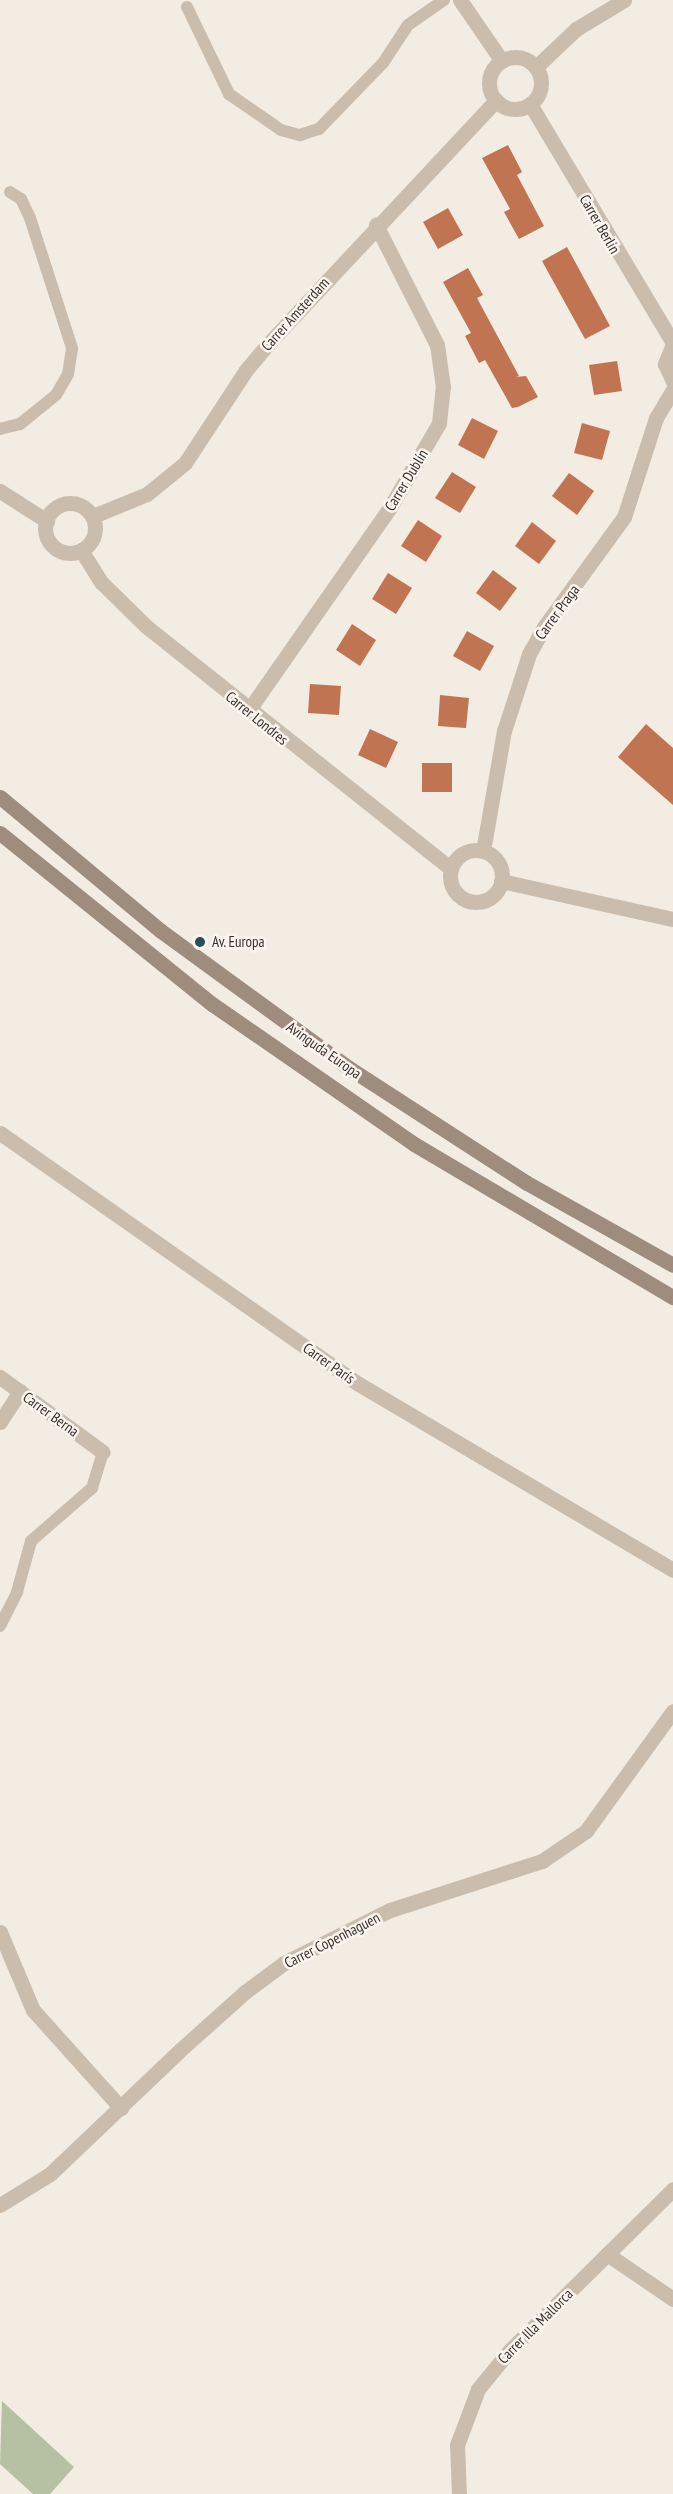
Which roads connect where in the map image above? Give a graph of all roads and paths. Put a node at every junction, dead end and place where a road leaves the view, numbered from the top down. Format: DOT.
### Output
graph roads {
  1 [pos="444,0"];
  2 [pos="460,0"];
  3 [pos="624,0"];
  4 [pos="187,7"];
  5 [pos="502,61"];
  6 [pos="536,67"];
  7 [pos="496,100"];
  8 [pos="530,104"];
  9 [pos="10,192"];
  10 [pos="376,225"];
  11 [pos="673,344"];
  12 [pos="673,381"];
  13 [pos="673,390"];
  14 [pos="0,429"];
  15 [pos="0,490"];
  16 [pos="93,516"];
  17 [pos="46,521"];
  18 [pos="81,550"];
  19 [pos="248,711"];
  20 [pos="0,797"];
  21 [pos="0,833"];
  22 [pos="483,851"];
  23 [pos="450,868"];
  24 [pos="501,881"];
  25 [pos="673,919"];
  26 [pos="0,1133"];
  27 [pos="472,1148"];
  28 [pos="458,1171"];
  29 [pos="673,1265"];
  30 [pos="673,1296"];
  31 [pos="0,1377"];
  32 [pos="20,1391"];
  33 [pos="0,1422"];
  34 [pos="103,1452"];
  35 [pos="673,1570"];
  36 [pos="0,1626"];
  37 [pos="673,1711"];
  38 [pos="0,1932"];
  39 [pos="121,2108"];
  40 [pos="673,2189"];
  41 [pos="0,2205"];
  42 [pos="608,2254"];
  43 [pos="673,2299"];
  44 [pos="459,2494"];
  1 -- 4 [label="lane"];
  2 -- 5 [label="street"];
  3 -- 6 [label="street"];
  5 -- 6 [label="street"];
  5 -- 7 [label="street"];
  6 -- 8 [label="street"];
  7 -- 8 [label="street"];
  7 -- 10 [label="street, Carrer Amsterdam"];
  8 -- 11 [label="street, Carrer Berlín"];
  9 -- 14 [label="lane"];
  10 -- 16 [label="street, Carrer Amsterdam"];
  10 -- 19 [label="street, Carrer Dublín"];
  11 -- 12 [label="street"];
  13 -- 22 [label="street, Carrer Praga"];
  15 -- 17 [label="street"];
  16 -- 17 [label="street"];
  16 -- 18 [label="street"];
  17 -- 18 [label="street"];
  18 -- 19 [label="street, Carrer Londres"];
  19 -- 23 [label="street, Carrer Londres"];
  20 -- 27 [label="main road, Avinguda Europa"];
  21 -- 28 [label="main road, Avinguda Europa"];
  22 -- 23 [label="street"];
  22 -- 24 [label="street"];
  23 -- 24 [label="street"];
  24 -- 25 [label="street"];
  26 -- 35 [label="street, Carrer París"];
  27 -- 28 [label="main road"];
  27 -- 29 [label="main road, Avinguda Europa"];
  28 -- 30 [label="main road, Avinguda Europa"];
  31 -- 32 [label="street, Carrer Berna"];
  32 -- 33 [label="street"];
  32 -- 34 [label="street, Carrer Berna"];
  34 -- 36 [label="lane"];
  37 -- 39 [label="street, Carrer Copenhaguen"];
  38 -- 39 [label="street"];
  39 -- 41 [label="street, Carrer Copenhaguen"];
  40 -- 42 [label="street, Carrer Illa Mallorca"];
  42 -- 43 [label="street"];
  42 -- 44 [label="street, Carrer Illa Mallorca"];
}
